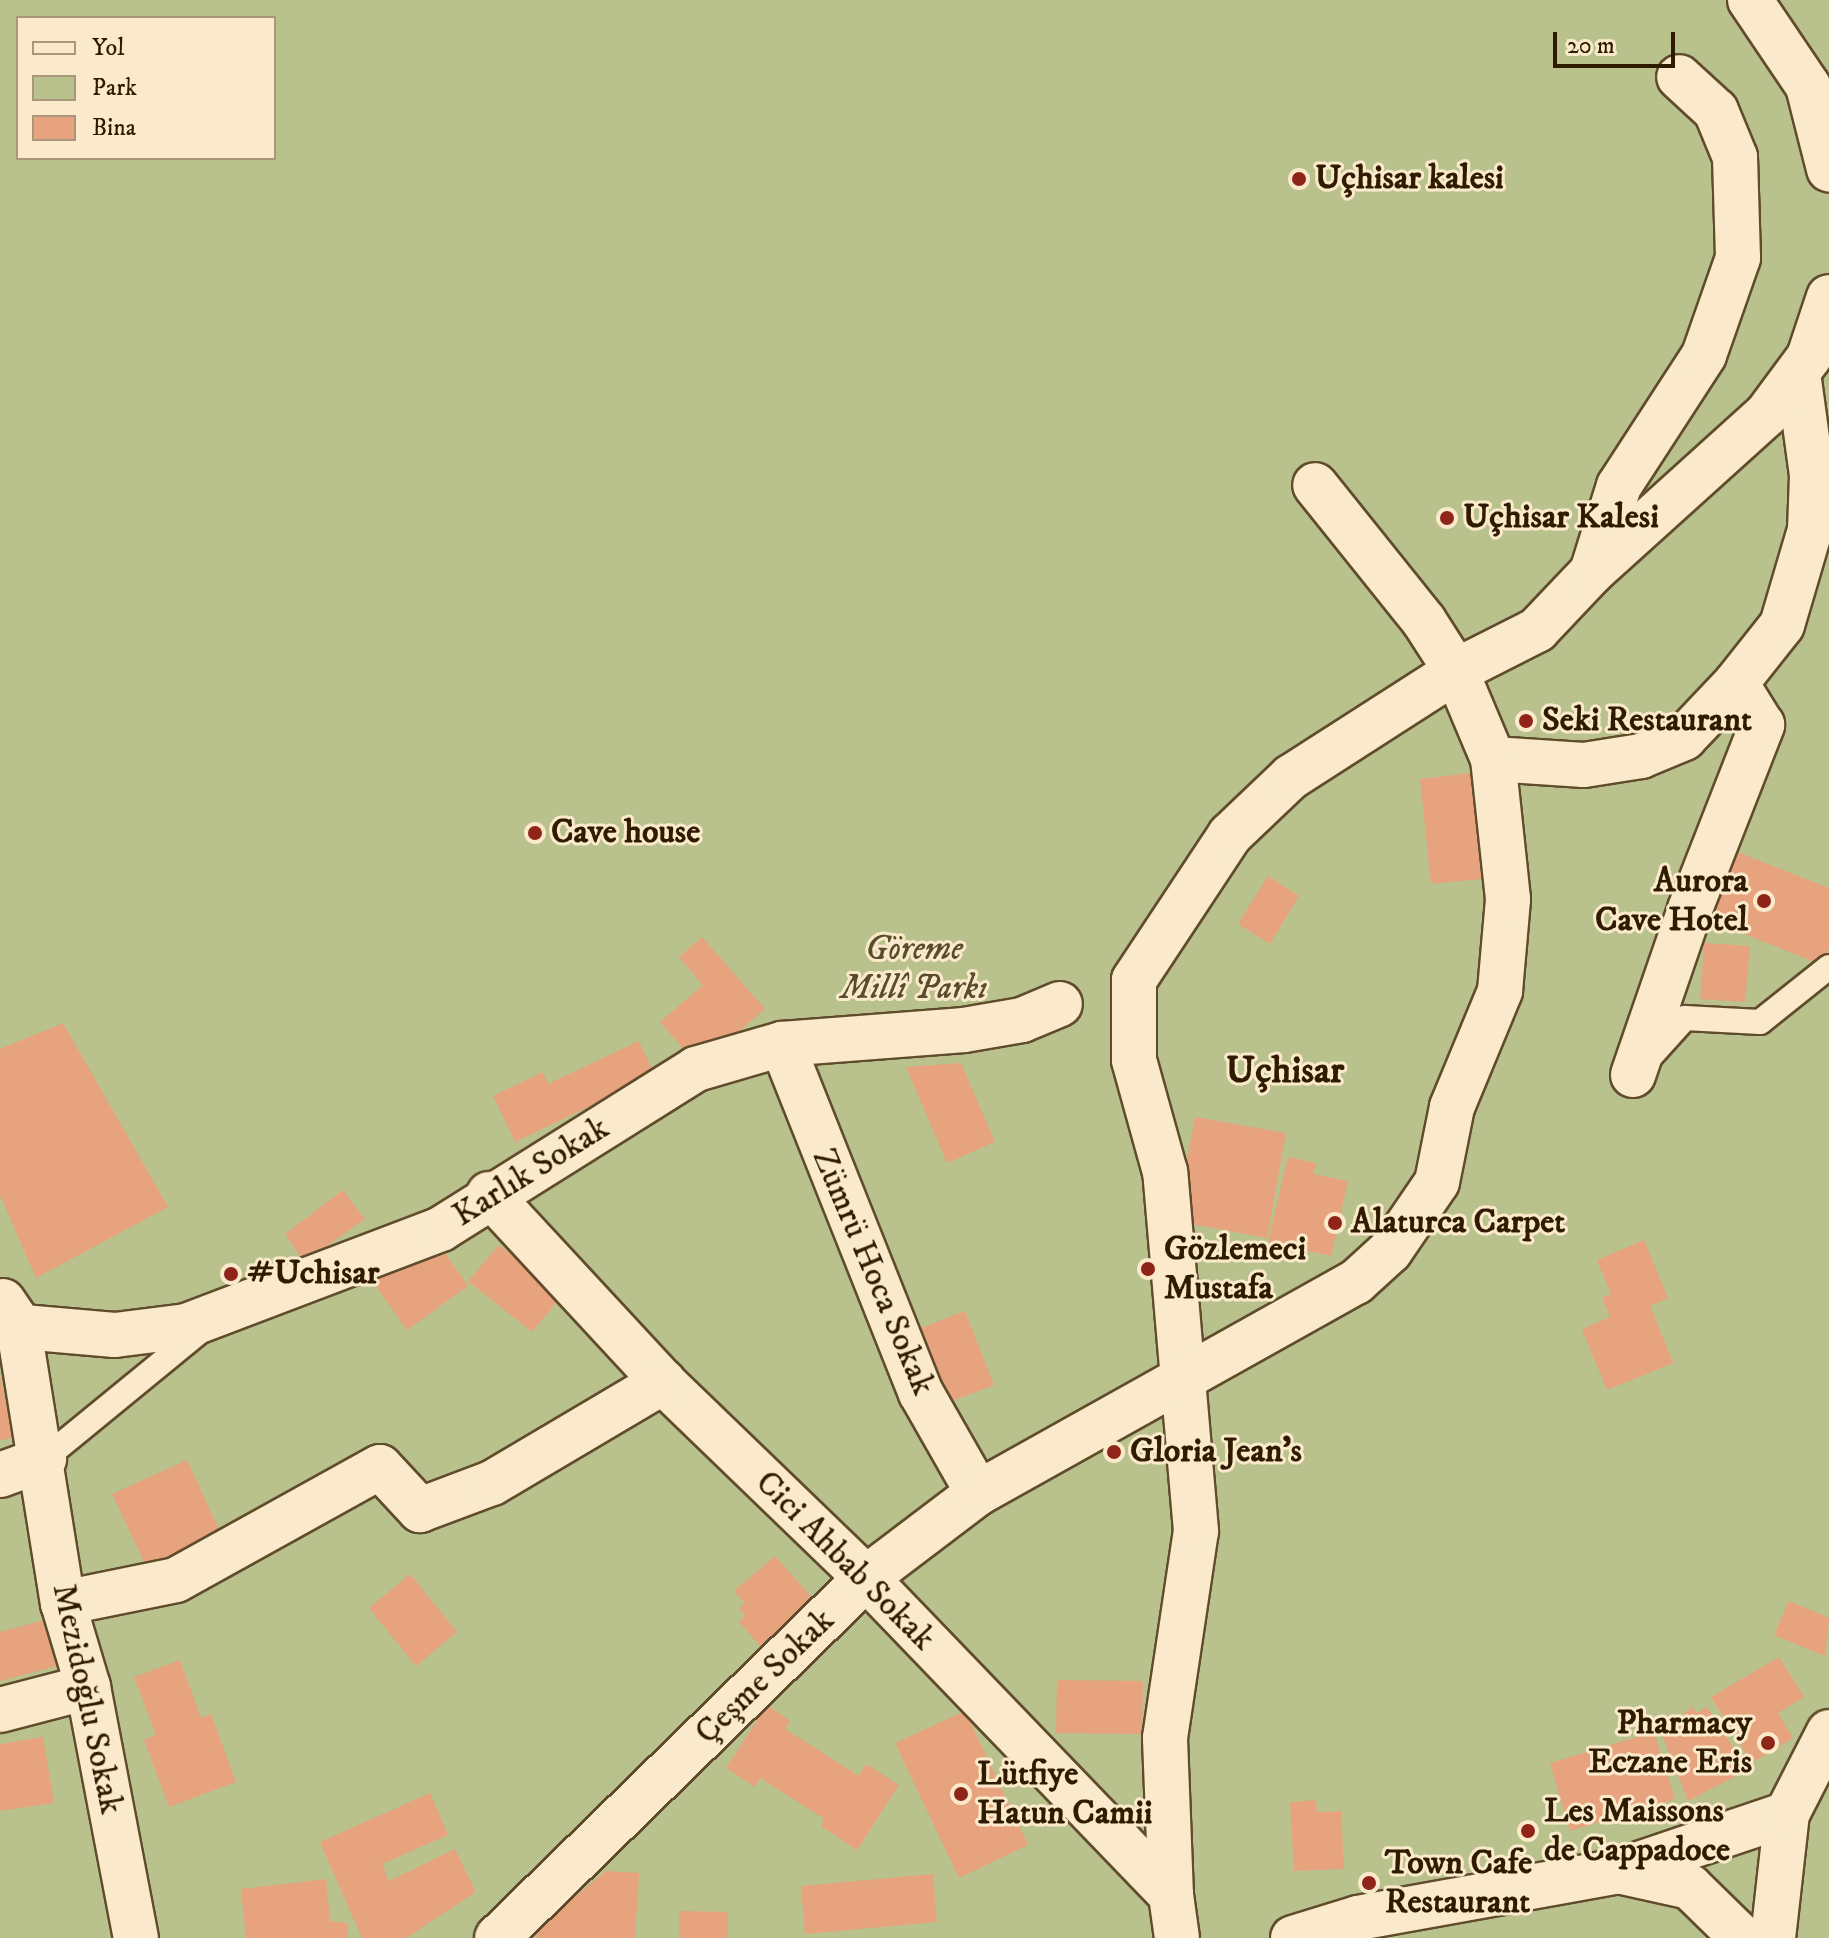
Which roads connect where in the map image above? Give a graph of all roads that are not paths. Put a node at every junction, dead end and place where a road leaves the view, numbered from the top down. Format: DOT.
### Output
graph roads {
  1 [pos="1750,0"];
  2 [pos="1679,77"];
  3 [pos="1829,169"];
  4 [pos="1829,297"];
  5 [pos="1798,373"];
  6 [pos="1315,485"];
  7 [pos="1592,572"];
  8 [pos="1456,671"];
  9 [pos="1736,683"];
  10 [pos="1493,759"];
  11 [pos="1829,967"];
  12 [pos="1060,1004"];
  13 [pos="782,1044"];
  14 [pos="1633,1075"];
  15 [pos="489,1194"];
  16 [pos="224,1312"];
  17 [pos="6,1315"];
  18 [pos="1182,1375"];
  19 [pos="663,1382"];
  20 [pos="44,1459"];
  21 [pos="0,1475"];
  22 [pos="978,1493"];
  23 [pos="866,1578"];
  24 [pos="63,1603"];
  25 [pos="88,1687"];
  26 [pos="0,1710"];
  27 [pos="1829,1732"];
  28 [pos="1787,1814"];
  29 [pos="1618,1871"];
  30 [pos="1171,1895"];
  31 [pos="136,1938"];
  32 [pos="497,1938"];
  33 [pos="1177,1938"];
  34 [pos="1293,1938"];
  35 [pos="1742,1938"];
  36 [pos="1773,1938"];
  1 -- 3 [label="street"];
  2 -- 7 [label="street"];
  4 -- 5 [label="street"];
  5 -- 7 [label="street"];
  5 -- 9 [label="street"];
  6 -- 8 [label="street, Çeşme Sokak"];
  7 -- 8 [label="street"];
  8 -- 10 [label="street, Çeşme Sokak"];
  8 -- 18 [label="street"];
  9 -- 10 [label="street"];
  9 -- 14 [label="street"];
  10 -- 18 [label="street, Çeşme Sokak"];
  11 -- 14 [label="lane"];
  12 -- 13 [label="street, Karlık Sokak"];
  13 -- 15 [label="street, Karlık Sokak"];
  13 -- 22 [label="street, Zümrü Hoca Sokak"];
  15 -- 16 [label="street, Karlık Sokak"];
  15 -- 19 [label="street, Cici Ahbab Sokak"];
  16 -- 17 [label="street, Karlık Sokak"];
  16 -- 20 [label="lane"];
  17 -- 20 [label="street, Mezidoğlu Sokak"];
  18 -- 22 [label="street, Çeşme Sokak"];
  18 -- 30 [label="street"];
  19 -- 23 [label="street, Cici Ahbab Sokak"];
  19 -- 24 [label="street"];
  20 -- 21 [label="street"];
  20 -- 24 [label="street, Mezidoğlu Sokak"];
  22 -- 23 [label="street, Çeşme Sokak"];
  23 -- 30 [label="street, Cici Ahbab Sokak"];
  23 -- 32 [label="street, Çeşme Sokak"];
  24 -- 25 [label="street, Mezidoğlu Sokak"];
  25 -- 26 [label="street"];
  25 -- 31 [label="street, Mezidoğlu Sokak"];
  27 -- 28 [label="street"];
  28 -- 29 [label="street"];
  28 -- 36 [label="street"];
  29 -- 34 [label="street"];
  29 -- 35 [label="street"];
  30 -- 33 [label="street"];
}
